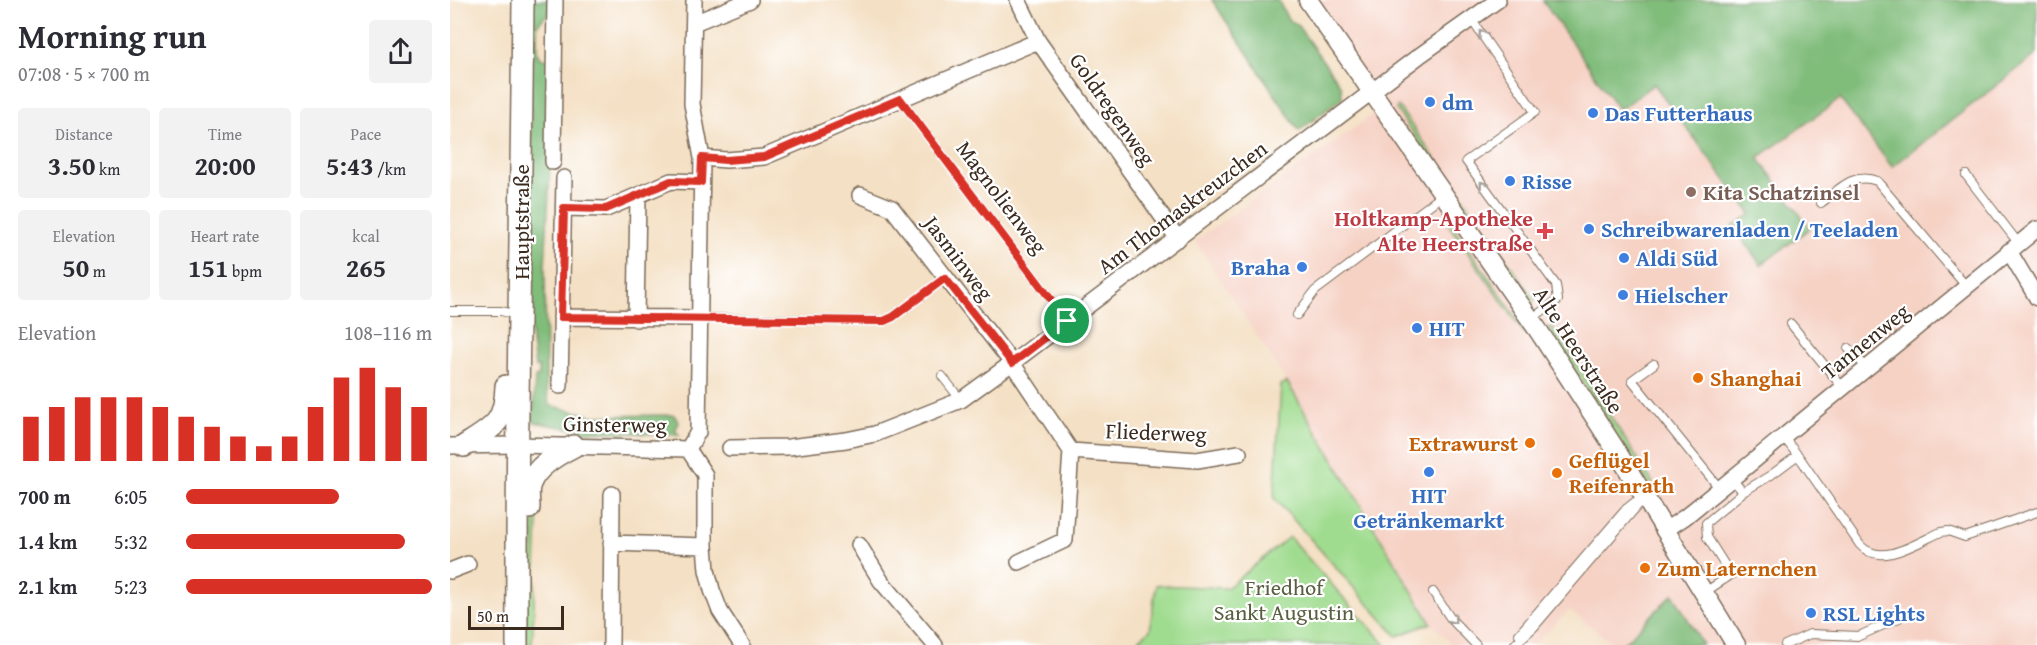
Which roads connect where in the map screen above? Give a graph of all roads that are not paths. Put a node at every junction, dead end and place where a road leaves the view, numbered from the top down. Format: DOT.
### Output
graph roads {
  1 [pos="523,0"];
  2 [pos="555,0"];
  3 [pos="694,0"];
  4 [pos="750,0"];
  5 [pos="1018,0"];
  6 [pos="1308,0"];
  7 [pos="1498,0"];
  8 [pos="1471,19"];
  9 [pos="694,23"];
  10 [pos="1038,41"];
  11 [pos="1373,93"];
  12 [pos="900,99"];
  13 [pos="702,158"];
  14 [pos="553,162"];
  15 [pos="1966,175"];
  16 [pos="564,178"];
  17 [pos="701,182"];
  18 [pos="1445,194"];
  19 [pos="860,195"];
  20 [pos="638,196"];
  21 [pos="1821,203"];
  22 [pos="564,208"];
  23 [pos="2037,229"];
  24 [pos="1178,239"];
  25 [pos="2014,248"];
  26 [pos="945,278"];
  27 [pos="1966,286"];
  28 [pos="2037,298"];
  29 [pos="450,311"];
  30 [pos="1297,315"];
  31 [pos="520,316"];
  32 [pos="561,317"];
  33 [pos="699,318"];
  34 [pos="636,319"];
  35 [pos="1531,319"];
  36 [pos="1067,321"];
  37 [pos="1791,324"];
  38 [pos="1848,348"];
  39 [pos="1012,363"];
  40 [pos="1654,364"];
  41 [pos="1867,368"];
  42 [pos="942,376"];
  43 [pos="560,386"];
  44 [pos="1843,388"];
  45 [pos="961,400"];
  46 [pos="1783,436"];
  47 [pos="517,445"];
  48 [pos="457,446"];
  49 [pos="574,446"];
  50 [pos="730,448"];
  51 [pos="688,449"];
  52 [pos="1071,451"];
  53 [pos="1239,453"];
  54 [pos="1798,455"];
  55 [pos="1732,479"];
  56 [pos="1719,489"];
  57 [pos="1743,492"];
  58 [pos="612,494"];
  59 [pos="1644,497"];
  60 [pos="2037,512"];
  61 [pos="1664,531"];
  62 [pos="611,543"];
  63 [pos="859,545"];
  64 [pos="705,546"];
  65 [pos="517,557"];
  66 [pos="1019,562"];
  67 [pos="468,564"];
  68 [pos="450,571"];
  69 [pos="1433,592"];
  70 [pos="1702,594"];
  71 [pos="1899,618"];
  72 [pos="1519,634"];
  73 [pos="735,643"];
  74 [pos="517,645"];
  75 [pos="611,645"];
  76 [pos="935,645"];
  77 [pos="1476,645"];
  78 [pos="1514,645"];
  79 [pos="1736,645"];
  80 [pos="1785,645"];
  1 -- 31 [label="main road, Hauptstraße"];
  2 -- 14 [label="street"];
  3 -- 9 [label="street, Ginsterweg"];
  4 -- 9 [label="street"];
  5 -- 10 [label="street, Goldregenweg"];
  6 -- 11 [label="street, Alte Heerstraße"];
  7 -- 8 [label="street, Am Thomaskreuzchen"];
  8 -- 11 [label="street, Am Thomaskreuzchen"];
  35 -- 8 [label="lane, one-way"];
  9 -- 13 [label="street, Ginsterweg"];
  10 -- 12 [label="street"];
  10 -- 24 [label="street, Goldregenweg"];
  11 -- 18 [label="street, Alte Heerstraße"];
  11 -- 24 [label="street, Am Thomaskreuzchen"];
  12 -- 13 [label="street"];
  12 -- 36 [label="lane, Magnolienweg"];
  13 -- 17 [label="street, Ginsterweg"];
  15 -- 25 [label="lane"];
  16 -- 22 [label="street, Ginsterweg"];
  17 -- 20 [label="street"];
  17 -- 33 [label="street, Ginsterweg"];
  18 -- 30 [label="lane"];
  18 -- 35 [label="street, Alte Heerstraße"];
  19 -- 26 [label="street, Jasminweg"];
  20 -- 22 [label="street"];
  20 -- 34 [label="street"];
  21 -- 27 [label="lane"];
  22 -- 32 [label="street, Ginsterweg"];
  23 -- 25 [label="street, Tannenweg"];
  24 -- 36 [label="street, Am Thomaskreuzchen"];
  25 -- 27 [label="street, Tannenweg"];
  25 -- 28 [label="street"];
  26 -- 33 [label="lane"];
  26 -- 39 [label="street, Jasminweg"];
  27 -- 41 [label="street, Tannenweg"];
  29 -- 31 [label="lane"];
  31 -- 47 [label="main road, Hauptstraße"];
  31 -- 48 [label="main road"];
  32 -- 34 [label="street"];
  32 -- 43 [label="street, Ginsterweg"];
  33 -- 34 [label="street"];
  33 -- 51 [label="street, Ginsterweg"];
  35 -- 59 [label="street, Alte Heerstraße"];
  36 -- 39 [label="street, Am Thomaskreuzchen"];
  37 -- 44 [label="lane"];
  38 -- 41 [label="lane"];
  39 -- 45 [label="street, Am Thomaskreuzchen"];
  39 -- 52 [label="street"];
  40 -- 56 [label="lane"];
  41 -- 44 [label="street, Tannenweg"];
  42 -- 45 [label="lane"];
  44 -- 46 [label="street, Tannenweg"];
  45 -- 50 [label="street, Am Thomaskreuzchen"];
  46 -- 54 [label="lane"];
  46 -- 55 [label="street, Tannenweg"];
  47 -- 48 [label="street, Ginsterweg"];
  47 -- 49 [label="street, Ginsterweg"];
  47 -- 65 [label="main road, Hauptstraße"];
  49 -- 51 [label="street, Ginsterweg"];
  49 -- 65 [label="main road"];
  51 -- 64 [label="street"];
  52 -- 53 [label="street, Fliederweg"];
  52 -- 66 [label="street"];
  54 -- 57 [label="lane"];
  54 -- 60 [label="lane"];
  55 -- 56 [label="street, Tannenweg"];
  55 -- 57 [label="lane"];
  56 -- 61 [label="street, Tannenweg"];
  57 -- 70 [label="lane"];
  58 -- 62 [label="street"];
  59 -- 61 [label="street, Alte Heerstraße"];
  59 -- 72 [label="lane"];
  59 -- 78 [label="lane"];
  61 -- 70 [label="street, Alte Heerstraße"];
  62 -- 64 [label="street"];
  62 -- 75 [label="street"];
  63 -- 76 [label="street"];
  64 -- 73 [label="street"];
  65 -- 74 [label="main road, Hauptstraße"];
  67 -- 68 [label="street"];
  69 -- 77 [label="lane, one-way"];
  70 -- 79 [label="street, Alte Heerstraße"];
  71 -- 80 [label="lane"];
}
